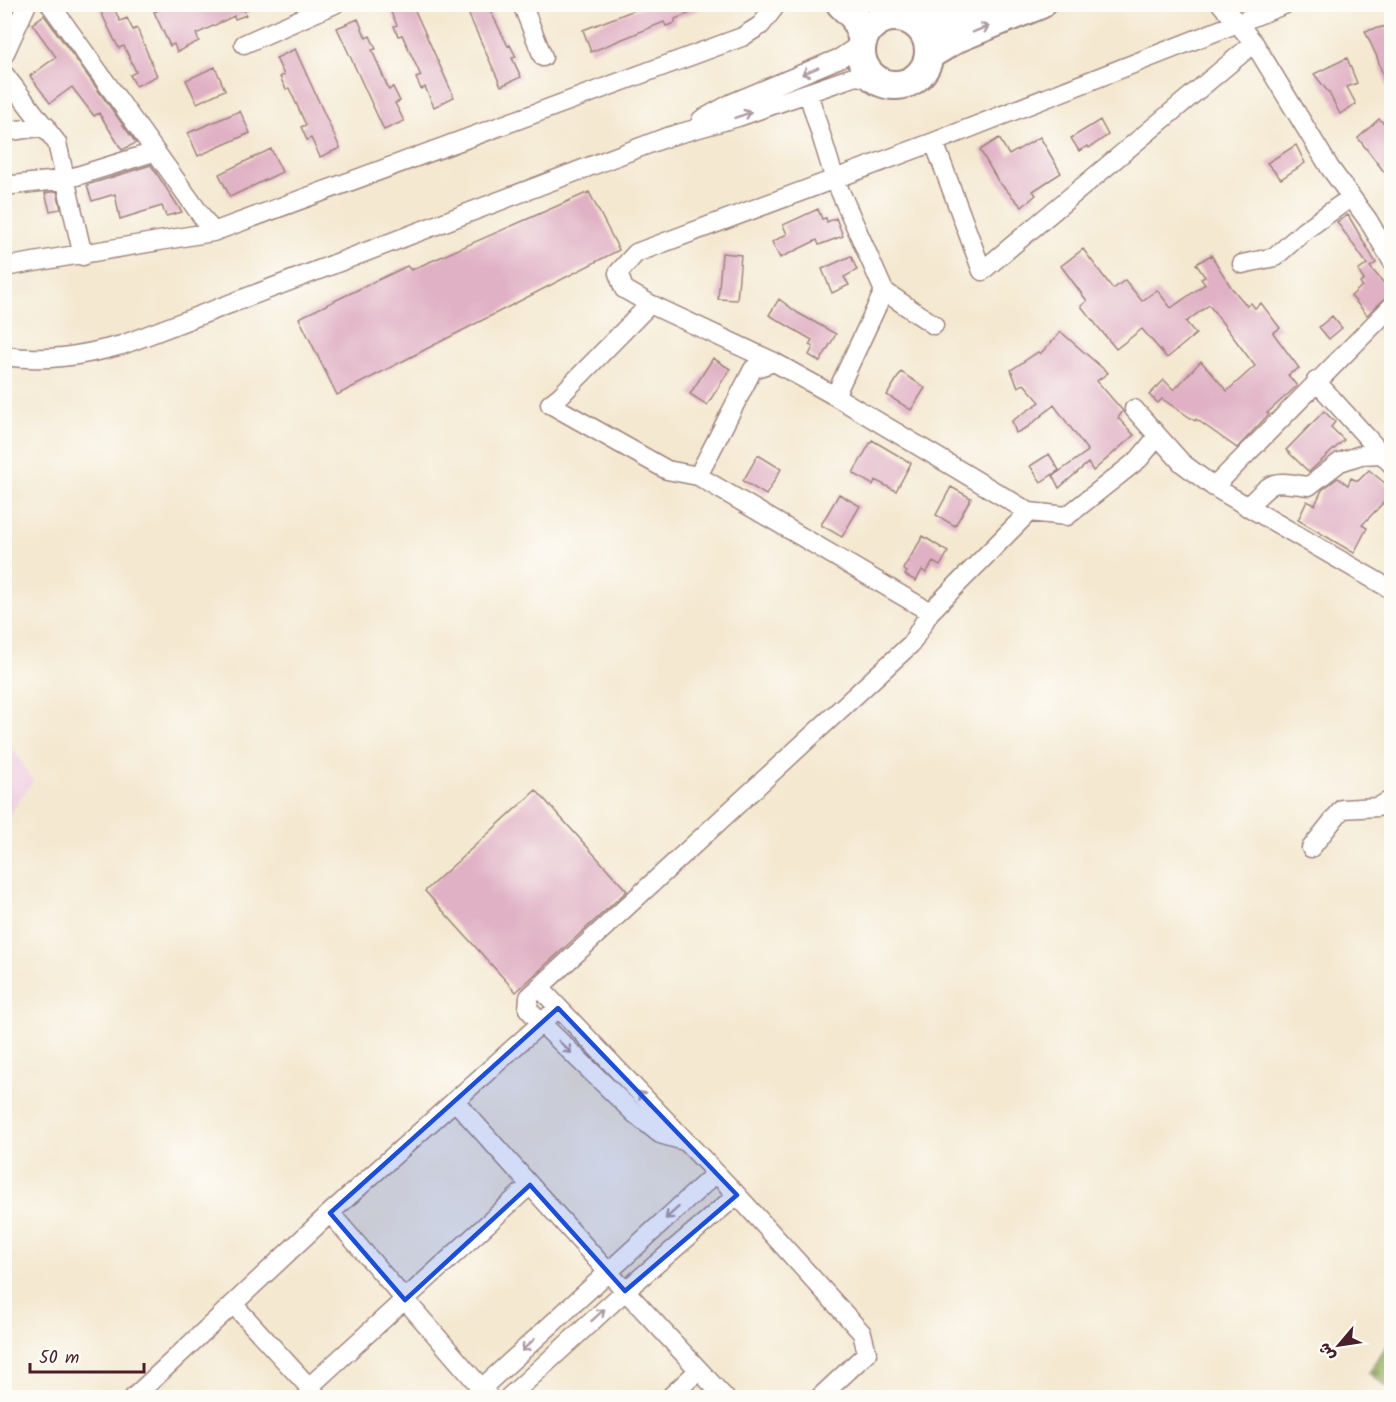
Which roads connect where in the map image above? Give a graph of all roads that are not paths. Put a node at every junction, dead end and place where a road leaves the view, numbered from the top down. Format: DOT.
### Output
graph roads {
  1 [pos="27,4"];
  2 [pos="50,4"];
  3 [pos="335,4"];
  4 [pos="522,4"];
  5 [pos="777,4"];
  6 [pos="842,4"];
  7 [pos="875,4"];
  8 [pos="986,4"];
  9 [pos="1041,4"];
  10 [pos="1221,4"];
  11 [pos="1286,4"];
  12 [pos="909,21"];
  13 [pos="1239,24"];
  14 [pos="862,42"];
  15 [pos="1254,43"];
  16 [pos="244,45"];
  17 [pos="4,55"];
  18 [pos="929,55"];
  19 [pos="543,57"];
  20 [pos="4,74"];
  21 [pos="875,79"];
  22 [pos="808,93"];
  23 [pos="46,126"];
  24 [pos="4,132"];
  25 [pos="667,137"];
  26 [pos="934,142"];
  27 [pos="154,152"];
  28 [pos="67,178"];
  29 [pos="835,180"];
  30 [pos="4,186"];
  31 [pos="1350,198"];
  32 [pos="213,232"];
  33 [pos="83,256"];
  34 [pos="1392,261"];
  35 [pos="1242,264"];
  36 [pos="4,267"];
  37 [pos="884,291"];
  38 [pos="650,304"];
  39 [pos="1391,307"];
  40 [pos="934,325"];
  41 [pos="4,356"];
  42 [pos="774,362"];
  43 [pos="1316,381"];
  44 [pos="835,396"];
  45 [pos="1134,409"];
  46 [pos="1158,436"];
  47 [pos="1387,459"];
  48 [pos="698,476"];
  49 [pos="1214,487"];
  50 [pos="1247,507"];
  51 [pos="1029,512"];
  52 [pos="1392,590"];
  53 [pos="930,612"];
  54 [pos="1392,799"];
  55 [pos="1311,848"];
  56 [pos="538,987"];
  57 [pos="558,1008"];
  58 [pos="540,1022"];
  59 [pos="455,1101"];
  60 [pos="684,1141"];
  61 [pos="715,1174"];
  62 [pos="530,1185"];
  63 [pos="737,1195"];
  64 [pos="330,1213"];
  65 [pos="607,1271"];
  66 [pos="625,1291"];
  67 [pos="405,1300"];
  68 [pos="233,1304"];
  69 [pos="699,1370"];
  70 [pos="154,1391"];
  71 [pos="314,1392"];
  72 [pos="481,1394"];
  73 [pos="133,1398"];
  74 [pos="508,1398"];
  75 [pos="669,1398"];
  76 [pos="725,1398"];
  77 [pos="819,1398"];
  1 -- 17 [label="street"];
  2 -- 27 [label="street"];
  3 -- 16 [label="street"];
  4 -- 19 [label="street"];
  5 -- 32 [label="street"];
  6 -- 14 [label="main road"];
  7 -- 12 [label="main road"];
  8 -- 12 [label="main road"];
  18 -- 9 [label="main road, one-way"];
  10 -- 13 [label="street"];
  11 -- 13 [label="street"];
  12 -- 14 [label="main road"];
  12 -- 18 [label="main road"];
  13 -- 15 [label="street"];
  13 -- 26 [label="street"];
  14 -- 21 [label="main road"];
  14 -- 25 [label="street, one-way"];
  15 -- 26 [label="street"];
  15 -- 31 [label="street"];
  18 -- 21 [label="main road"];
  20 -- 23 [label="street"];
  21 -- 22 [label="street"];
  25 -- 22 [label="street, one-way"];
  22 -- 29 [label="street"];
  23 -- 24 [label="street"];
  23 -- 28 [label="street"];
  25 -- 41 [label="street"];
  26 -- 29 [label="street"];
  27 -- 28 [label="street"];
  27 -- 32 [label="street"];
  28 -- 30 [label="street"];
  28 -- 33 [label="street"];
  29 -- 37 [label="street"];
  29 -- 38 [label="street"];
  31 -- 34 [label="street"];
  31 -- 35 [label="street"];
  32 -- 33 [label="street"];
  33 -- 36 [label="street"];
  37 -- 40 [label="street"];
  37 -- 44 [label="street"];
  38 -- 42 [label="street"];
  38 -- 48 [label="street"];
  39 -- 43 [label="street"];
  42 -- 44 [label="street"];
  42 -- 48 [label="street"];
  43 -- 47 [label="street"];
  43 -- 49 [label="street"];
  44 -- 51 [label="street"];
  45 -- 46 [label="street"];
  46 -- 49 [label="street"];
  46 -- 51 [label="street"];
  47 -- 50 [label="street"];
  48 -- 53 [label="street"];
  49 -- 50 [label="street"];
  50 -- 52 [label="street"];
  51 -- 53 [label="street"];
  53 -- 56 [label="street"];
  54 -- 55 [label="street"];
  56 -- 57 [label="street"];
  56 -- 58 [label="street"];
  57 -- 58 [label="street"];
  60 -- 57 [label="street, one-way"];
  58 -- 59 [label="street"];
  58 -- 60 [label="street, one-way"];
  59 -- 62 [label="street"];
  59 -- 64 [label="street"];
  60 -- 61 [label="street"];
  61 -- 63 [label="street"];
  61 -- 65 [label="street, one-way"];
  62 -- 65 [label="street"];
  62 -- 67 [label="street"];
  63 -- 66 [label="street"];
  63 -- 77 [label="street"];
  64 -- 67 [label="street"];
  64 -- 68 [label="street"];
  65 -- 66 [label="street"];
  65 -- 72 [label="street, one-way"];
  66 -- 69 [label="street"];
  74 -- 66 [label="street, one-way"];
  67 -- 71 [label="street"];
  67 -- 72 [label="street"];
  68 -- 70 [label="street"];
  68 -- 71 [label="street"];
  69 -- 75 [label="street"];
  69 -- 76 [label="street"];
  70 -- 73 [label="street"];
}
